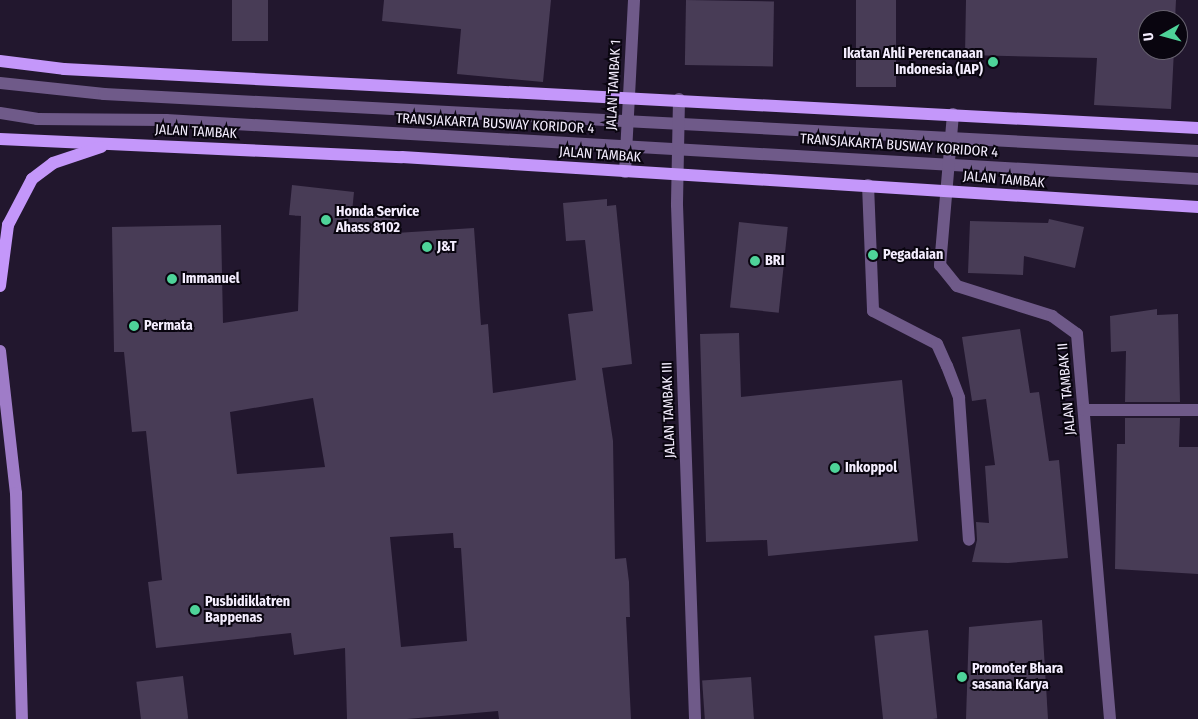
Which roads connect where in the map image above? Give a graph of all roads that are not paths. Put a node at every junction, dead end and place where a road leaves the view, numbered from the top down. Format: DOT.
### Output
graph roads {
  1 [pos="634,0"];
  2 [pos="0,61"];
  3 [pos="0,83"];
  4 [pos="629,95"];
  5 [pos="679,99"];
  6 [pos="0,113"];
  7 [pos="954,114"];
  8 [pos="627,120"];
  9 [pos="680,124"];
  10 [pos="1198,128"];
  11 [pos="0,139"];
  12 [pos="952,139"];
  13 [pos="116,143"];
  14 [pos="626,146"];
  15 [pos="679,149"];
  16 [pos="1198,151"];
  17 [pos="949,164"];
  18 [pos="625,172"];
  19 [pos="678,174"];
  20 [pos="1198,179"];
  21 [pos="868,185"];
  22 [pos="945,190"];
  23 [pos="1198,207"];
  24 [pos="0,286"];
  25 [pos="0,351"];
  26 [pos="1084,410"];
  27 [pos="1198,410"];
  28 [pos="969,540"];
  29 [pos="22,719"];
  30 [pos="694,719"];
  31 [pos="1110,719"];
  1 -- 4 [label="street, JALAN TAMBAK 1"];
  2 -- 4 [label="main road"];
  3 -- 8 [label="street, TRANSJAKARTA BUSWAY KORIDOR 4"];
  4 -- 5 [label="main road"];
  4 -- 8 [label="street, JALAN TAMBAK 1"];
  5 -- 7 [label="main road"];
  5 -- 9 [label="street, JALAN TAMBAK III"];
  6 -- 14 [label="street, TRANSJAKARTA BUSWAY KORIDOR 4"];
  7 -- 10 [label="main road"];
  7 -- 12 [label="street, JALAN TAMBAK II"];
  8 -- 9 [label="street, TRANSJAKARTA BUSWAY KORIDOR 4"];
  8 -- 14 [label="street, JALAN TAMBAK 1"];
  9 -- 12 [label="street, TRANSJAKARTA BUSWAY KORIDOR 4"];
  9 -- 15 [label="street, JALAN TAMBAK III"];
  11 -- 13 [label="main road, JALAN TAMBAK"];
  12 -- 16 [label="street, TRANSJAKARTA BUSWAY KORIDOR 4"];
  12 -- 17 [label="street, JALAN TAMBAK II"];
  13 -- 18 [label="main road, JALAN TAMBAK"];
  13 -- 24 [label="main road"];
  14 -- 15 [label="street, TRANSJAKARTA BUSWAY KORIDOR 4"];
  14 -- 18 [label="street, JALAN TAMBAK 1"];
  15 -- 17 [label="street, TRANSJAKARTA BUSWAY KORIDOR 4"];
  15 -- 19 [label="street, JALAN TAMBAK III"];
  17 -- 20 [label="street, TRANSJAKARTA BUSWAY KORIDOR 4"];
  17 -- 22 [label="street, JALAN TAMBAK II"];
  18 -- 19 [label="main road, JALAN TAMBAK"];
  19 -- 21 [label="main road, JALAN TAMBAK"];
  19 -- 30 [label="street, JALAN TAMBAK III"];
  21 -- 22 [label="main road, JALAN TAMBAK"];
  21 -- 28 [label="street"];
  22 -- 23 [label="main road, JALAN TAMBAK"];
  22 -- 26 [label="street, JALAN TAMBAK II"];
  25 -- 29 [label="main road"];
  26 -- 27 [label="street"];
  26 -- 31 [label="street, JALAN TAMBAK II"];
}
